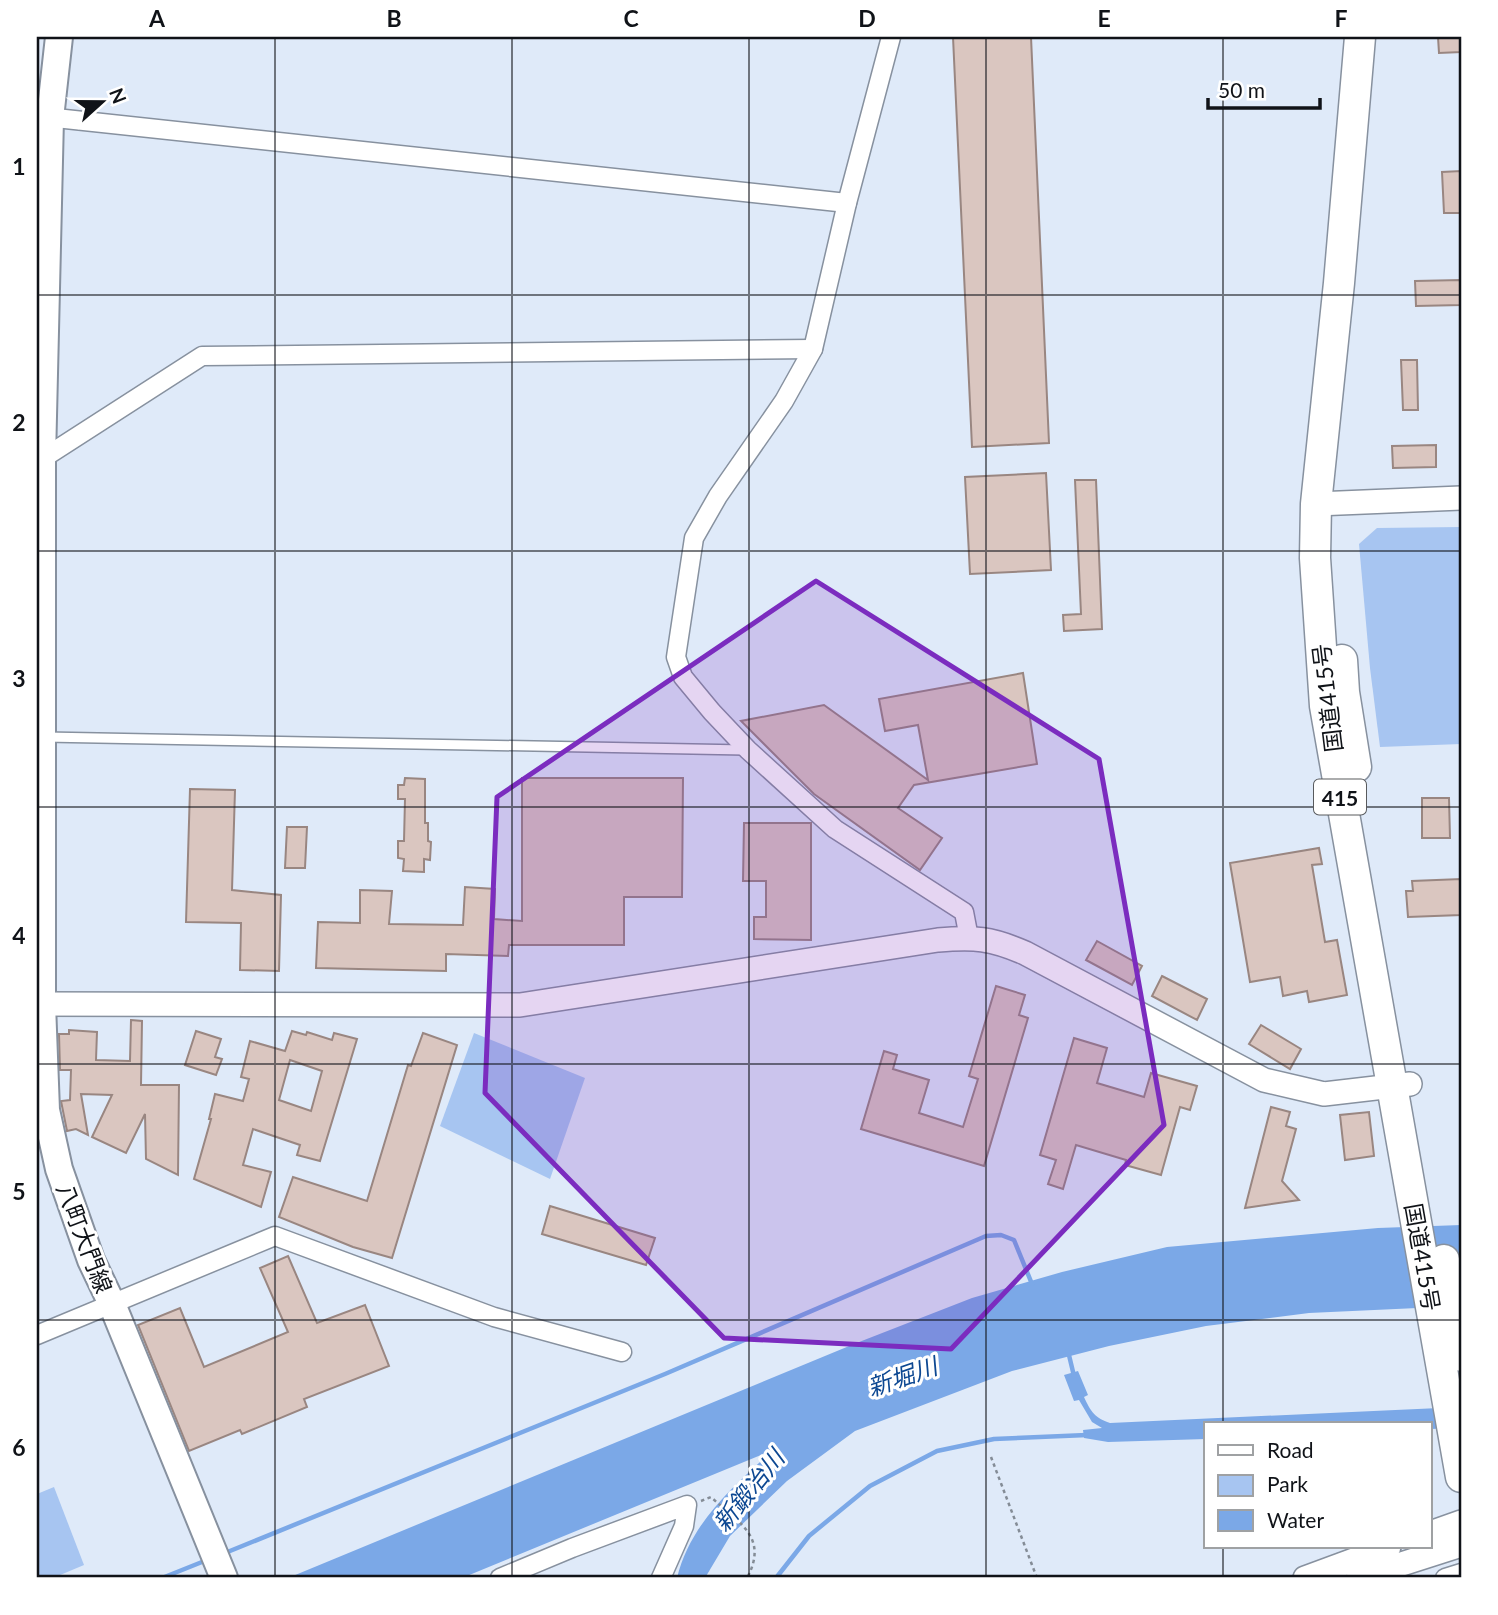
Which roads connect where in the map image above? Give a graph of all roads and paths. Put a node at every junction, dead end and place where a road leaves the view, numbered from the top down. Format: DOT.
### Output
graph roads {
  1 [pos="59,37"];
  2 [pos="891,37"];
  3 [pos="1360,37"];
  4 [pos="1379,37"];
  5 [pos="43,117"];
  6 [pos="847,203"];
  7 [pos="813,348"];
  8 [pos="38,459"];
  9 [pos="1461,498"];
  10 [pos="1326,504"];
  11 [pos="40,737"];
  12 [pos="748,750"];
  13 [pos="40,875"];
  14 [pos="969,938"];
  15 [pos="39,1004"];
  16 [pos="1401,1086"];
  17 [pos="112,1304"];
  18 [pos="1444,1317"];
  19 [pos="37,1335"];
  20 [pos="622,1352"];
  21 [pos="1461,1356"];
  22 [pos="991,1457"];
  23 [pos="1461,1477"];
  24 [pos="687,1505"];
  25 [pos="1461,1522"];
  26 [pos="1432,1532"];
  27 [pos="1461,1545"];
  28 [pos="1386,1548"];
  29 [pos="223,1576"];
  30 [pos="500,1578"];
  31 [pos="661,1578"];
  32 [pos="747,1578"];
  33 [pos="1037,1578"];
  34 [pos="1304,1578"];
  35 [pos="1358,1578"];
  1 -- 5 [label="main road, 八町大門線"];
  2 -- 6 [label="street"];
  3 -- 10 [label="highway, 国道415号 / 415"];
  4 -- 10 [label="highway, 国道415号 / 415"];
  5 -- 6 [label="street"];
  5 -- 8 [label="main road, 八町大門線"];
  6 -- 7 [label="street"];
  7 -- 8 [label="street"];
  7 -- 12 [label="street"];
  8 -- 11 [label="main road, 八町大門線"];
  9 -- 10 [label="street"];
  10 -- 16 [label="highway, 国道415号 / 415"];
  11 -- 12 [label="lane"];
  11 -- 13 [label="main road, 八町大門線"];
  12 -- 14 [label="street"];
  13 -- 15 [label="main road, 八町大門線"];
  14 -- 15 [label="street"];
  14 -- 16 [label="street"];
  15 -- 17 [label="main road, 八町大門線"];
  16 -- 18 [label="highway, 国道415号 / 415"];
  17 -- 19 [label="street"];
  17 -- 20 [label="street"];
  17 -- 29 [label="main road, 八町大門線"];
  18 -- 21 [label="highway, 国道415号 / 415"];
  18 -- 23 [label="highway, 国道415号 / 415"];
  22 -- 33 [label="path"];
  24 -- 30 [label="street"];
  24 -- 31 [label="street"];
  24 -- 32 [label="path"];
  25 -- 26 [label="street"];
  27 -- 35 [label="street"];
  28 -- 34 [label="street"];
}
